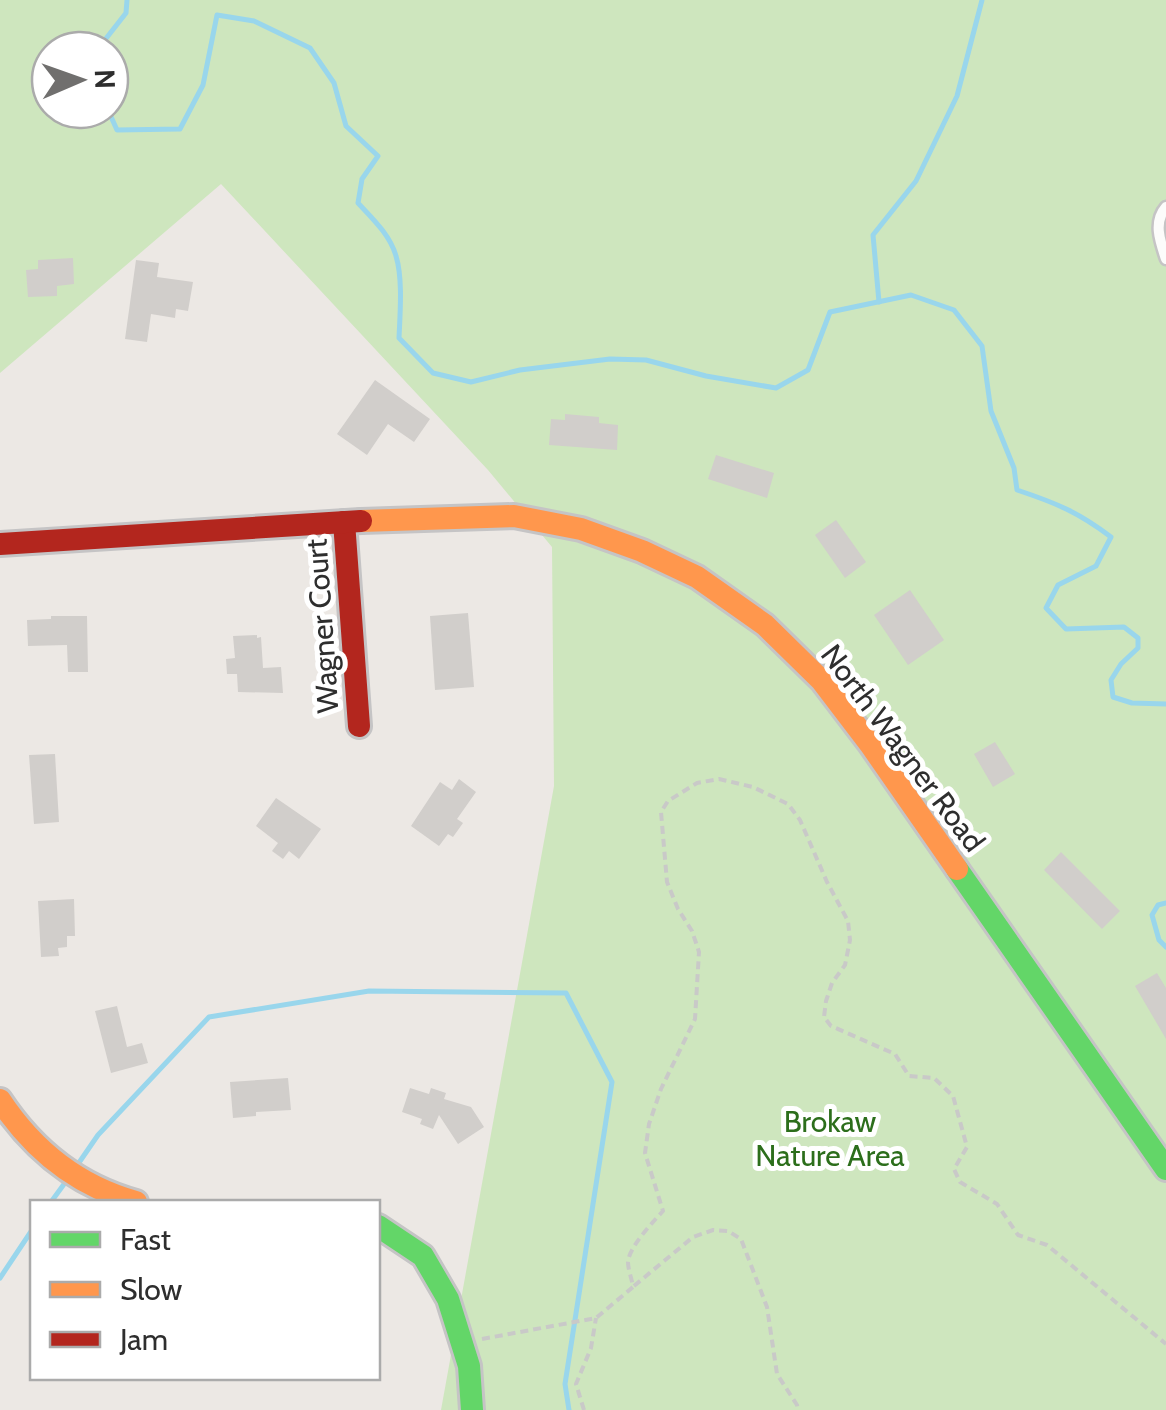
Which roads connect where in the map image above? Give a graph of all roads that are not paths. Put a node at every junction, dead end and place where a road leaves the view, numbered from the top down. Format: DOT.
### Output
graph roads {
  1 [pos="1166,207"];
  2 [pos="1166,258"];
  3 [pos="344,522"];
  4 [pos="0,544"];
  5 [pos="359,726"];
  6 [pos="0,1100"];
  7 [pos="1166,1168"];
  8 [pos="125,1200"];
  9 [pos="380,1227"];
  10 [pos="472,1410"];
  1 -- 2 [label="lane"];
  3 -- 4 [label="street, North Wagner Road"];
  3 -- 5 [label="street, Wagner Court"];
  3 -- 7 [label="street, North Wagner Road"];
  6 -- 8 [label="street"];
  9 -- 10 [label="street"];
}
